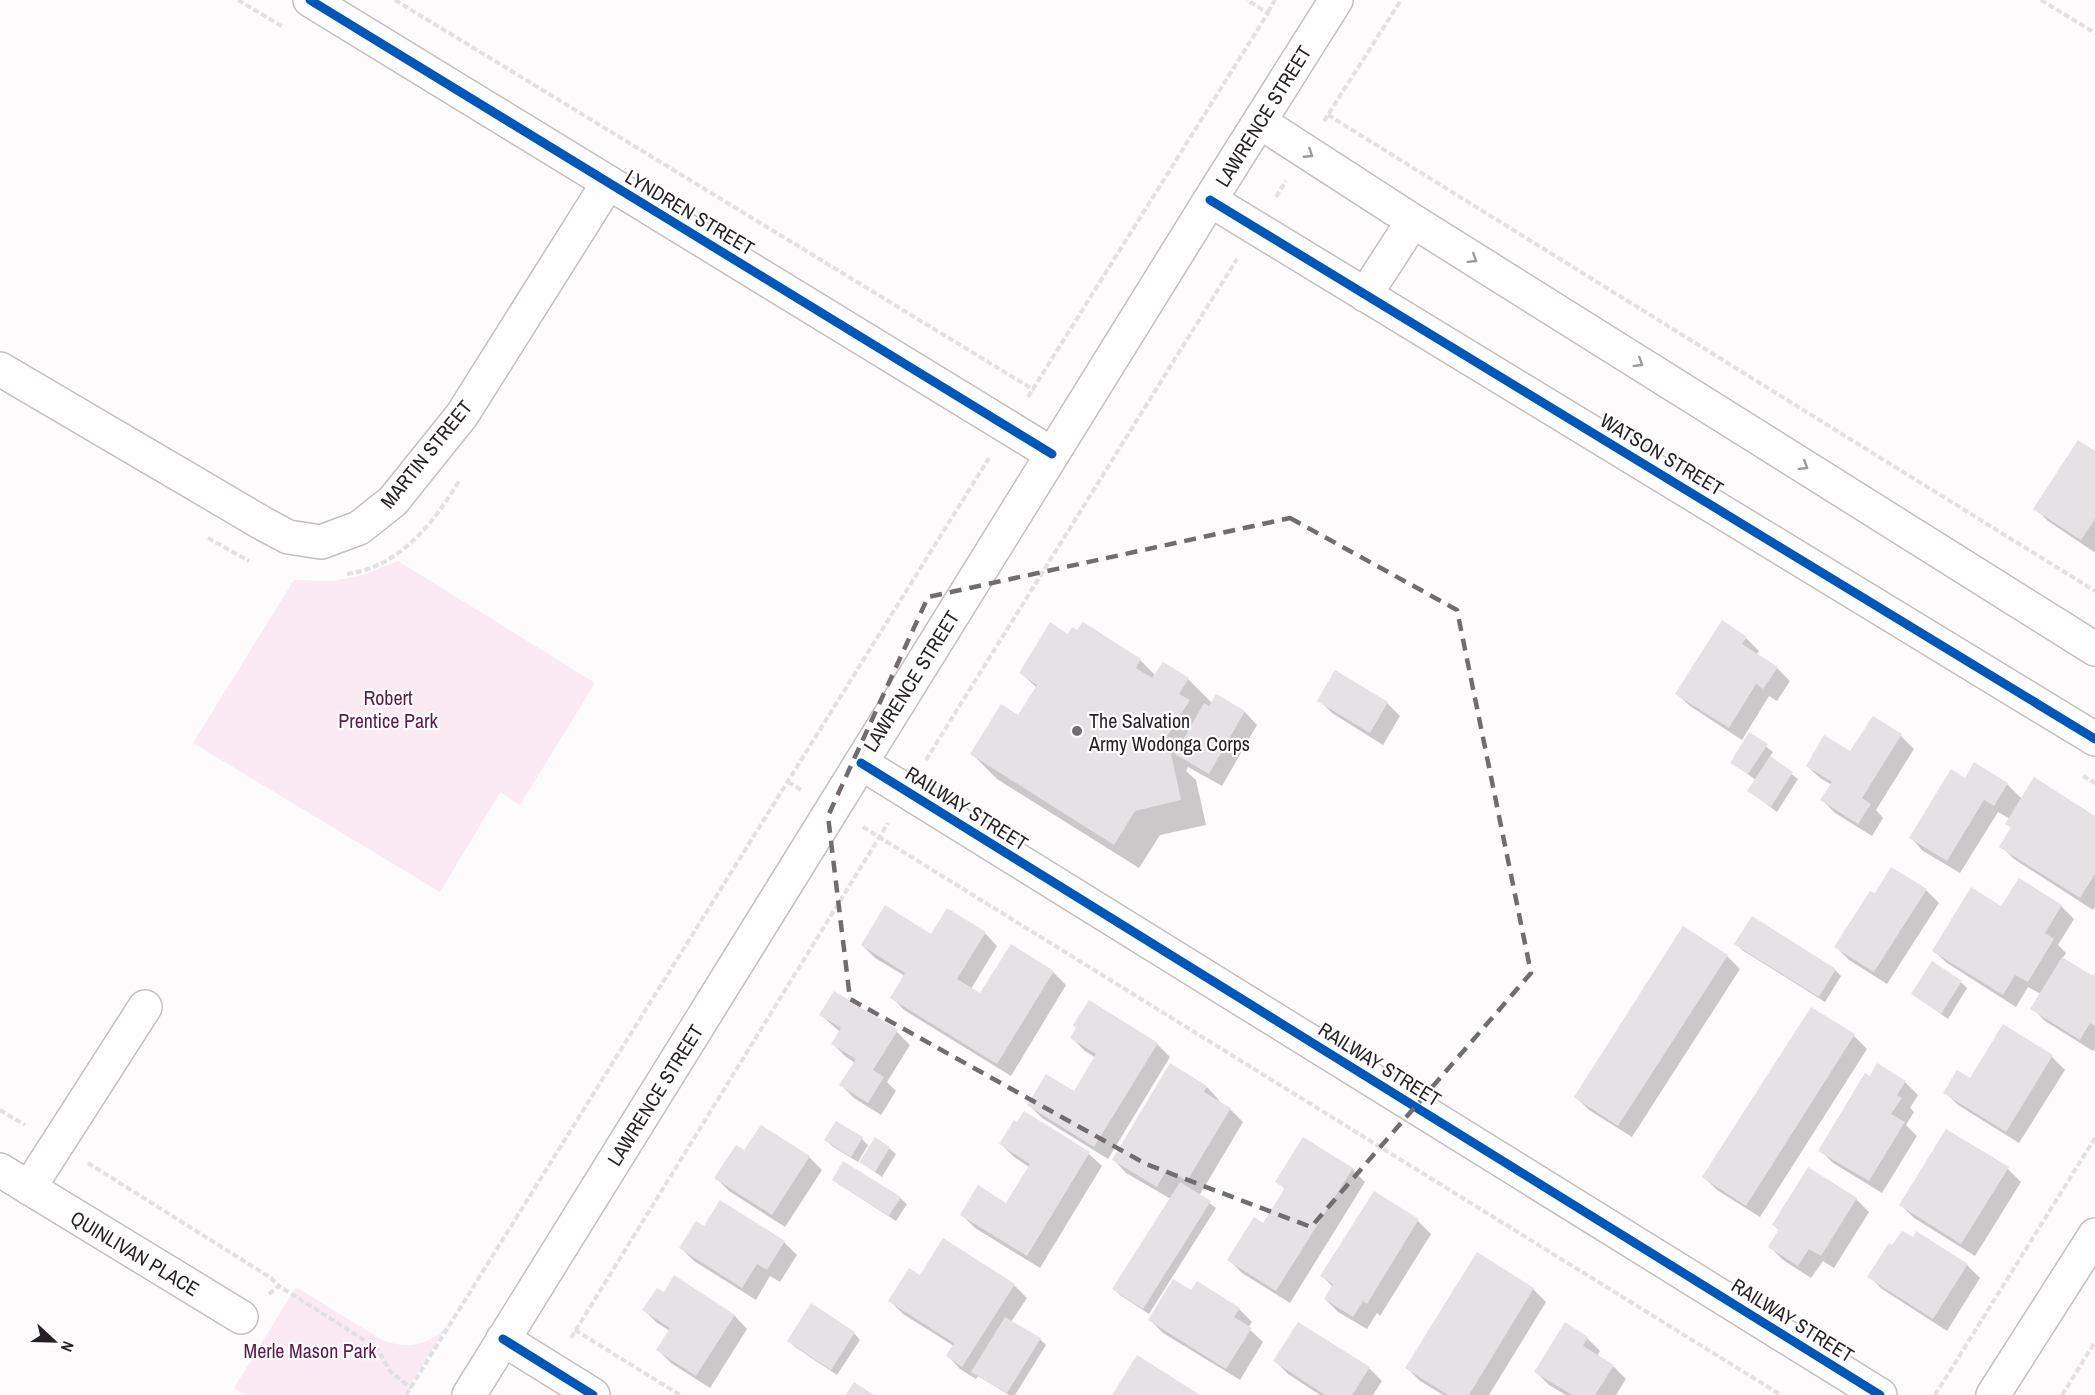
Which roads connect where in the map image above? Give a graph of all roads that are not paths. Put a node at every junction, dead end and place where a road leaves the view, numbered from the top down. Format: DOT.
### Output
graph roads {
  1 [pos="310,0"];
  2 [pos="1332,2"];
  3 [pos="1260,122"];
  4 [pos="608,183"];
  5 [pos="1210,200"];
  6 [pos="1413,221"];
  7 [pos="1365,295"];
  8 [pos="0,369"];
  9 [pos="1052,454"];
  10 [pos="2095,649"];
  11 [pos="2095,739"];
  12 [pos="861,763"];
  13 [pos="145,1007"];
  14 [pos="0,1170"];
  15 [pos="29,1188"];
  16 [pos="2095,1235"];
  17 [pos="241,1317"];
  18 [pos="503,1339"];
  19 [pos="469,1395"];
  20 [pos="593,1395"];
  21 [pos="1880,1395"];
  22 [pos="1993,1395"];
  1 -- 4 [label="street, LYNDREN STREET"];
  2 -- 3 [label="street, LAWRENCE STREET"];
  3 -- 5 [label="street, LAWRENCE STREET"];
  3 -- 6 [label="street, one-way"];
  4 -- 8 [label="street, MARTIN STREET"];
  4 -- 9 [label="street, LYNDREN STREET"];
  5 -- 7 [label="street, WATSON STREET"];
  5 -- 9 [label="street, LAWRENCE STREET"];
  6 -- 7 [label="street"];
  6 -- 10 [label="street, one-way"];
  7 -- 11 [label="street, WATSON STREET"];
  9 -- 12 [label="street, LAWRENCE STREET"];
  12 -- 18 [label="street, LAWRENCE STREET"];
  12 -- 21 [label="street, RAILWAY STREET"];
  13 -- 15 [label="street"];
  14 -- 15 [label="street, QUINLIVAN PLACE"];
  15 -- 17 [label="street, QUINLIVAN PLACE"];
  16 -- 22 [label="street"];
  18 -- 19 [label="street, LAWRENCE STREET"];
  18 -- 20 [label="street"];
}
